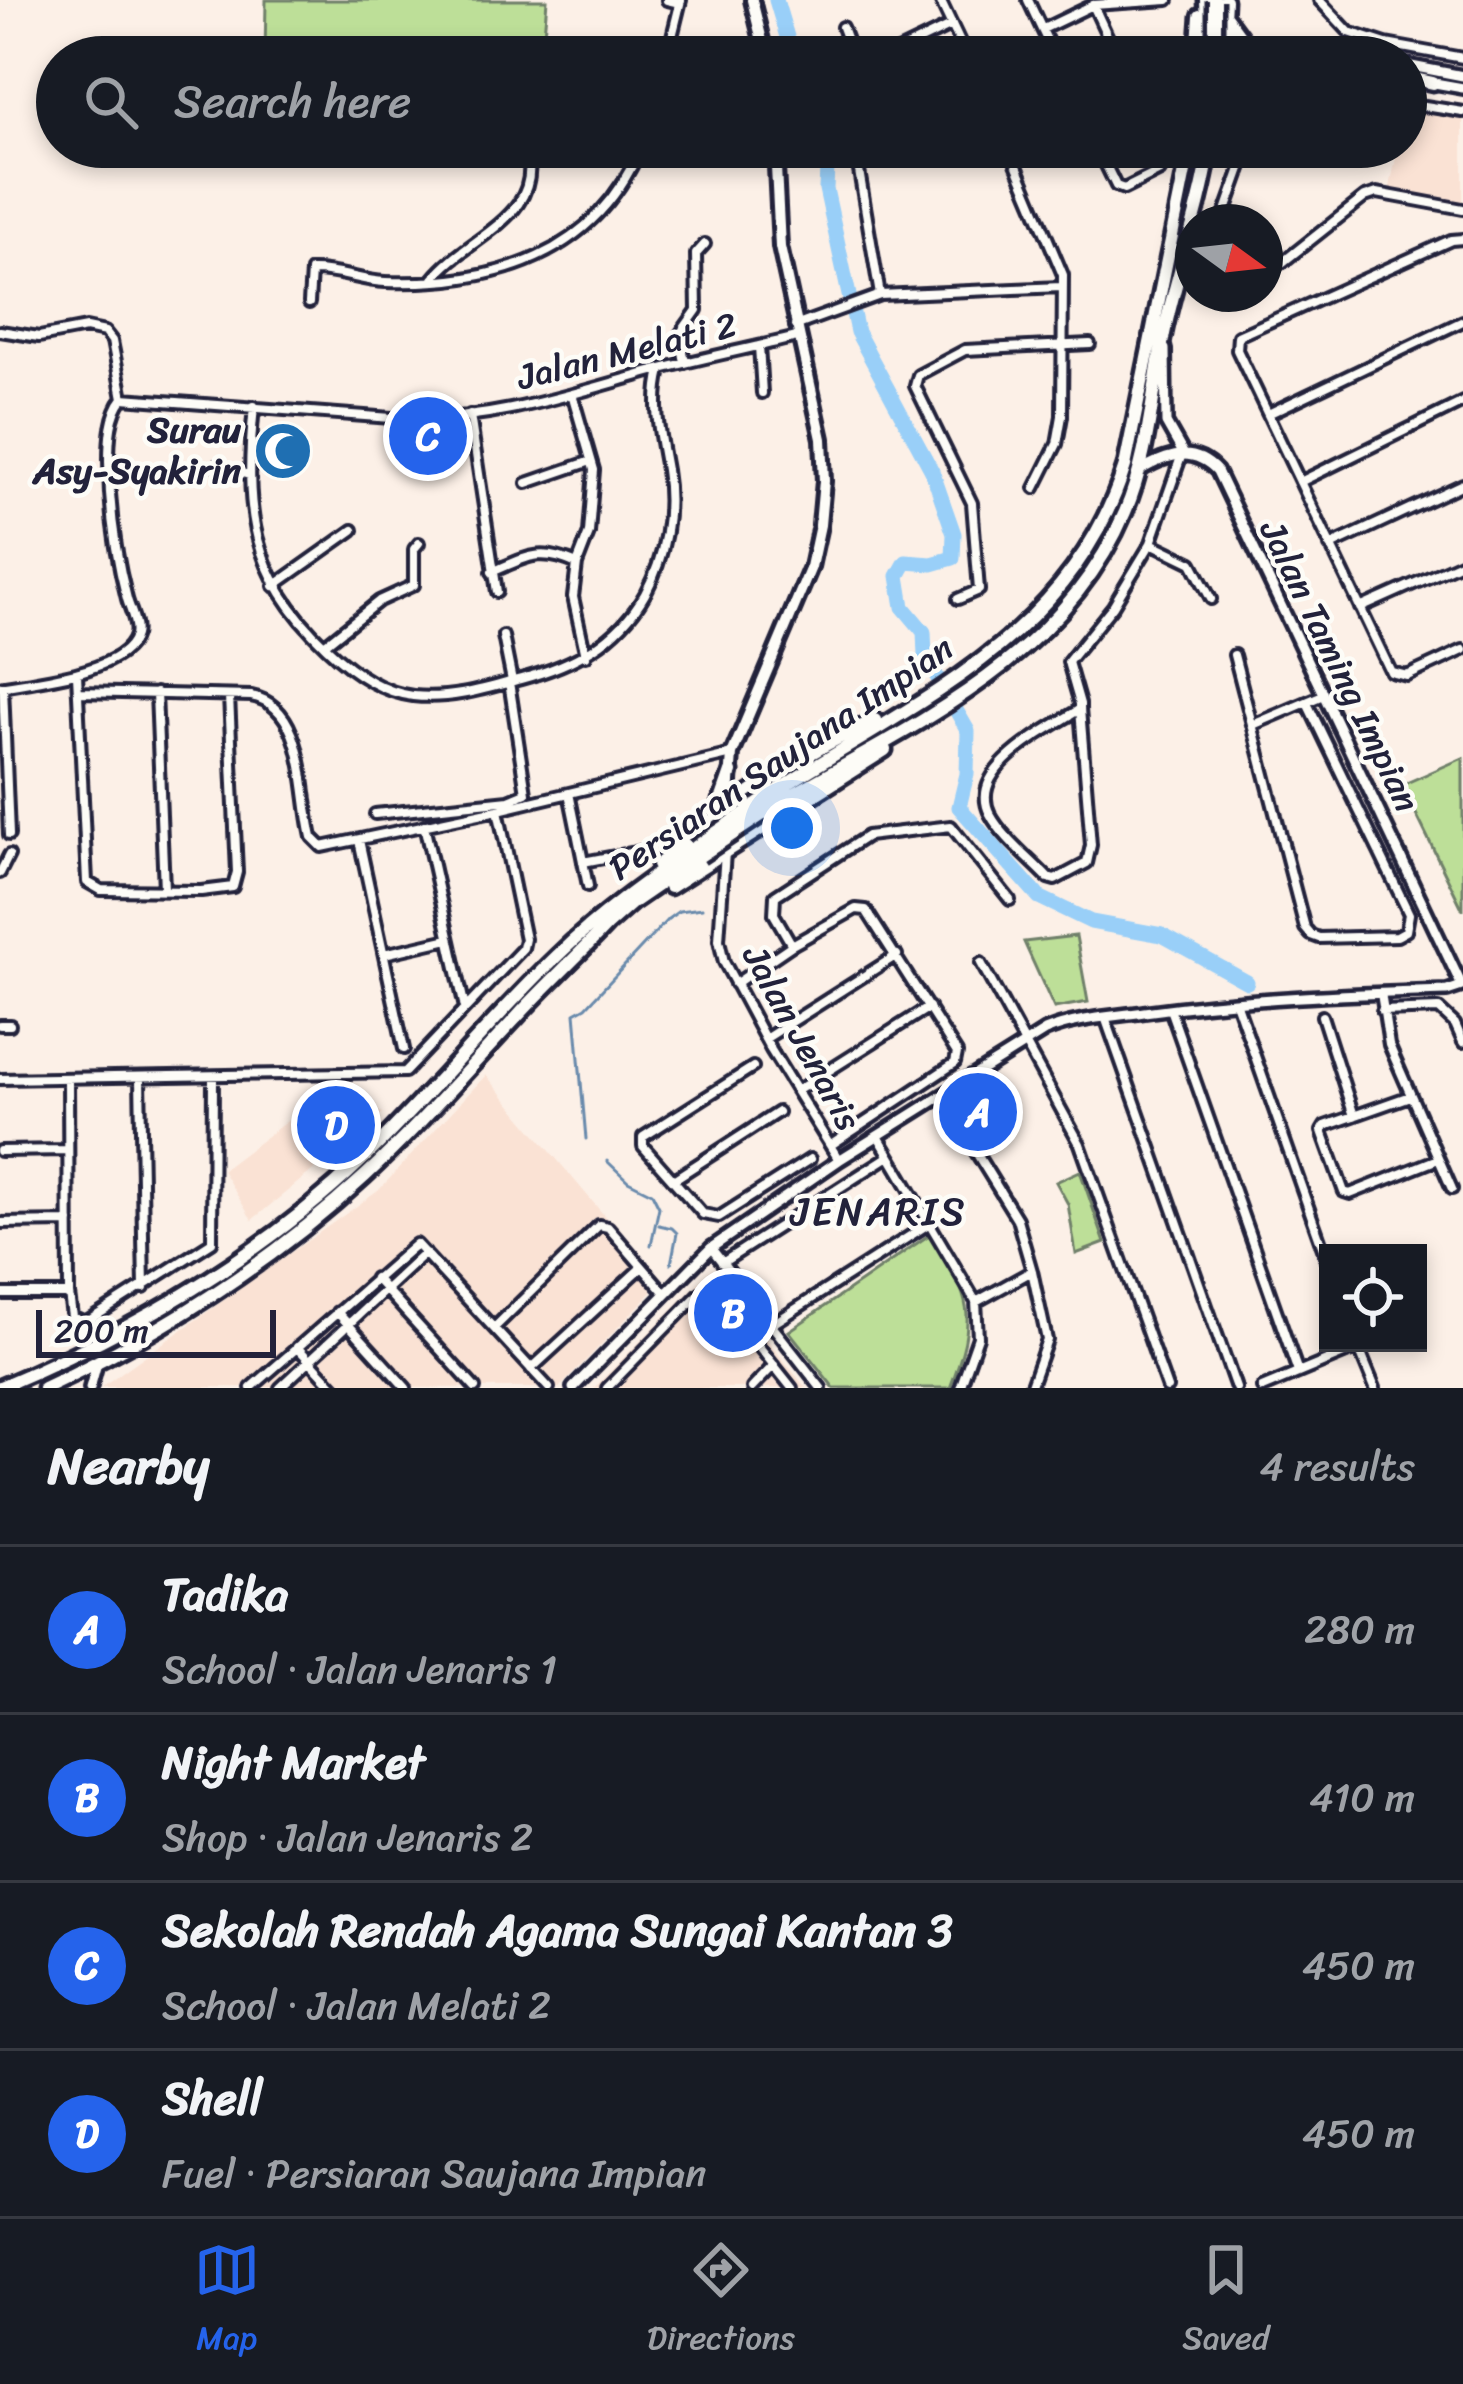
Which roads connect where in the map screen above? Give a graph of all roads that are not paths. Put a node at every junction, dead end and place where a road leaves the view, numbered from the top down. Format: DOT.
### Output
graph roads {
  1 [pos="667,0"];
  2 [pos="752,0"];
  3 [pos="940,0"];
  4 [pos="1028,0"];
  5 [pos="1168,0"];
  6 [pos="1208,0"];
  7 [pos="1226,0"];
  8 [pos="1319,0"];
  9 [pos="681,2"];
  10 [pos="1093,5"];
  11 [pos="1226,16"];
  12 [pos="952,26"];
  13 [pos="842,27"];
  14 [pos="1042,29"];
  15 [pos="672,36"];
  16 [pos="761,36"];
  17 [pos="846,36"];
  18 [pos="931,36"];
  19 [pos="957,36"];
  20 [pos="1045,36"];
  21 [pos="1107,36"];
  22 [pos="1201,36"];
  23 [pos="1214,36"];
  24 [pos="1222,36"];
  25 [pos="1239,36"];
  26 [pos="1361,36"];
  27 [pos="1427,51"];
  28 [pos="1463,58"];
  29 [pos="1427,69"];
  30 [pos="1463,76"];
  31 [pos="1427,82"];
  32 [pos="1433,83"];
  33 [pos="1463,88"];
  34 [pos="1427,106"];
  35 [pos="1463,112"];
  36 [pos="529,168"];
  37 [pos="632,168"];
  38 [pos="776,168"];
  39 [pos="859,168"];
  40 [pos="1018,168"];
  41 [pos="1107,168"];
  42 [pos="1161,168"];
  43 [pos="1188,168"];
  44 [pos="1206,168"];
  45 [pos="1241,168"];
  46 [pos="1228,204"];
  47 [pos="1463,209"];
  48 [pos="1463,239"];
  49 [pos="705,244"];
  50 [pos="1283,262"];
  51 [pos="432,280"];
  52 [pos="1061,287"];
  53 [pos="880,295"];
  54 [pos="309,303"];
  55 [pos="1463,321"];
  56 [pos="1165,330"];
  57 [pos="0,331"];
  58 [pos="796,331"];
  59 [pos="1090,344"];
  60 [pos="1061,345"];
  61 [pos="758,346"];
  62 [pos="685,364"];
  63 [pos="661,369"];
  64 [pos="762,393"];
  65 [pos="573,397"];
  66 [pos="123,398"];
  67 [pos="1463,402"];
  68 [pos="254,406"];
  69 [pos="1268,414"];
  70 [pos="470,415"];
  71 [pos="1183,453"];
  72 [pos="591,461"];
  73 [pos="217,466"];
  74 [pos="1139,471"];
  75 [pos="165,473"];
  76 [pos="109,474"];
  77 [pos="249,475"];
  78 [pos="1300,482"];
  79 [pos="527,484"];
  80 [pos="1463,484"];
  81 [pos="1036,488"];
  82 [pos="353,530"];
  83 [pos="419,543"];
  84 [pos="1151,543"];
  85 [pos="1330,546"];
  86 [pos="1463,562"];
  87 [pos="577,564"];
  88 [pos="492,572"];
  89 [pos="274,586"];
  90 [pos="497,592"];
  91 [pos="958,599"];
  92 [pos="1211,599"];
  93 [pos="1360,608"];
  94 [pos="503,636"];
  95 [pos="324,645"];
  96 [pos="1463,650"];
  97 [pos="1234,655"];
  98 [pos="586,656"];
  99 [pos="77,674"];
  100 [pos="511,682"];
  101 [pos="1,686"];
  102 [pos="156,693"];
  103 [pos="1323,695"];
  104 [pos="230,696"];
  105 [pos="80,698"];
  106 [pos="922,698"];
  107 [pos="1307,703"];
  108 [pos="1080,709"];
  109 [pos="941,712"];
  110 [pos="1255,724"];
  111 [pos="738,738"];
  112 [pos="732,754"];
  113 [pos="734,772"];
  114 [pos="768,779"];
  115 [pos="2,789"];
  116 [pos="787,791"];
  117 [pos="569,793"];
  118 [pos="732,805"];
  119 [pos="498,810"];
  120 [pos="375,814"];
  121 [pos="713,818"];
  122 [pos="424,825"];
  123 [pos="9,835"];
  124 [pos="359,839"];
  125 [pos="730,847"];
  126 [pos="641,850"];
  127 [pos="702,854"];
  128 [pos="9,855"];
  129 [pos="583,862"];
  130 [pos="726,872"];
  131 [pos="0,873"];
  132 [pos="587,886"];
  133 [pos="164,889"];
  134 [pos="1010,901"];
  135 [pos="618,902"];
  136 [pos="449,939"];
  137 [pos="792,945"];
  138 [pos="384,954"];
  139 [pos="897,955"];
  140 [pos="982,963"];
  141 [pos="735,984"];
  142 [pos="1462,987"];
  143 [pos="1381,993"];
  144 [pos="1236,1002"];
  145 [pos="929,1007"];
  146 [pos="1170,1009"];
  147 [pos="465,1010"];
  148 [pos="1382,1012"];
  149 [pos="1322,1016"];
  150 [pos="1105,1017"];
  151 [pos="765,1039"];
  152 [pos="1026,1042"];
  153 [pos="1463,1042"];
  154 [pos="404,1049"];
  155 [pos="753,1067"];
  156 [pos="140,1078"];
  157 [pos="213,1078"];
  158 [pos="0,1079"];
  159 [pos="68,1079"];
  160 [pos="798,1090"];
  161 [pos="1410,1096"];
  162 [pos="778,1112"];
  163 [pos="1354,1116"];
  164 [pos="878,1136"];
  165 [pos="831,1145"];
  166 [pos="68,1150"];
  167 [pos="0,1151"];
  168 [pos="975,1151"];
  169 [pos="889,1156"];
  170 [pos="810,1159"];
  171 [pos="1438,1159"];
  172 [pos="839,1160"];
  173 [pos="673,1180"];
  174 [pos="775,1182"];
  175 [pos="1452,1189"];
  176 [pos="785,1197"];
  177 [pos="69,1222"];
  178 [pos="930,1222"];
  179 [pos="0,1223"];
  180 [pos="1321,1244"];
  181 [pos="711,1248"];
  182 [pos="422,1250"];
  183 [pos="722,1262"];
  184 [pos="642,1267"];
  185 [pos="1031,1271"];
  186 [pos="375,1278"];
  187 [pos="144,1288"];
  188 [pos="386,1290"];
  189 [pos="665,1293"];
  190 [pos="0,1294"];
  191 [pos="69,1294"];
  192 [pos="976,1302"];
  193 [pos="337,1312"];
  194 [pos="348,1324"];
  195 [pos="771,1324"];
  196 [pos="494,1328"];
  197 [pos="297,1347"];
  198 [pos="1342,1352"];
  199 [pos="1360,1352"];
  200 [pos="310,1360"];
  201 [pos="97,1364"];
  202 [pos="774,1365"];
  203 [pos="531,1369"];
  204 [pos="1298,1372"];
  205 [pos="540,1378"];
  206 [pos="258,1386"];
  207 [pos="0,1387"];
  208 [pos="44,1388"];
  209 [pos="90,1388"];
  210 [pos="280,1388"];
  211 [pos="335,1388"];
  212 [pos="406,1388"];
  213 [pos="475,1388"];
  214 [pos="530,1388"];
  215 [pos="549,1388"];
  216 [pos="573,1388"];
  217 [pos="608,1388"];
  218 [pos="752,1388"];
  219 [pos="792,1388"];
  220 [pos="821,1388"];
  221 [pos="960,1388"];
  222 [pos="1030,1388"];
  223 [pos="1167,1388"];
  224 [pos="1236,1388"];
  225 [pos="1262,1388"];
  226 [pos="1375,1388"];
  1 -- 9 [label="street"];
  2 -- 16 [label="main road"];
  3 -- 12 [label="street"];
  4 -- 14 [label="street"];
  5 -- 10 [label="street"];
  6 -- 22 [label="highway"];
  6 -- 23 [label="highway, bridge"];
  7 -- 11 [label="highway"];
  8 -- 26 [label="street"];
  9 -- 15 [label="street"];
  10 -- 14 [label="street"];
  10 -- 21 [label="street"];
  11 -- 24 [label="highway"];
  11 -- 25 [label="highway"];
  12 -- 18 [label="street"];
  12 -- 19 [label="street"];
  13 -- 17 [label="street"];
  14 -- 20 [label="street"];
  27 -- 28 [label="street"];
  29 -- 30 [label="street"];
  31 -- 32 [label="highway"];
  32 -- 33 [label="street"];
  34 -- 35 [label="street"];
  36 -- 51 [label="street"];
  37 -- 51 [label="street"];
  38 -- 58 [label="main road"];
  39 -- 53 [label="street"];
  40 -- 52 [label="street"];
  41 -- 42 [label="street"];
  43 -- 106 [label="highway, Persiaran Saujana Impian"];
  44 -- 56 [label="highway, Persiaran Saujana Impian"];
  45 -- 46 [label="street"];
  47 -- 50 [label="street"];
  48 -- 69 [label="street"];
  49 -- 62 [label="street"];
  51 -- 54 [label="street"];
  52 -- 53 [label="street, Jalan Melati 2"];
  52 -- 60 [label="street"];
  53 -- 58 [label="street, Jalan Melati 2"];
  55 -- 69 [label="street"];
  56 -- 71 [label="street"];
  56 -- 74 [label="highway, Persiaran Saujana Impian"];
  57 -- 66 [label="street"];
  58 -- 61 [label="street, Jalan Melati 2"];
  58 -- 111 [label="main road"];
  59 -- 60 [label="street"];
  60 -- 81 [label="street"];
  60 -- 91 [label="street"];
  61 -- 62 [label="street, Jalan Melati 2"];
  61 -- 64 [label="street"];
  62 -- 63 [label="street, Jalan Melati 2"];
  63 -- 65 [label="street, Jalan Melati 2"];
  63 -- 98 [label="street"];
  65 -- 70 [label="street, Jalan Melati 2"];
  65 -- 72 [label="street"];
  66 -- 68 [label="street, Jalan Melati 2"];
  66 -- 76 [label="street"];
  67 -- 78 [label="street"];
  68 -- 70 [label="street, Jalan Melati 2"];
  68 -- 77 [label="street"];
  69 -- 78 [label="street"];
  70 -- 88 [label="street"];
  71 -- 74 [label="street"];
  71 -- 84 [label="street"];
  71 -- 103 [label="street, Jalan Taming Impian"];
  72 -- 79 [label="street"];
  72 -- 87 [label="street"];
  73 -- 77 [label="street"];
  74 -- 109 [label="highway, Persiaran Saujana Impian"];
  75 -- 76 [label="street"];
  76 -- 99 [label="street"];
  77 -- 89 [label="street"];
  78 -- 85 [label="street"];
  80 -- 85 [label="street"];
  82 -- 89 [label="street"];
  83 -- 95 [label="street"];
  84 -- 92 [label="street"];
  84 -- 108 [label="street"];
  85 -- 93 [label="street"];
  86 -- 93 [label="street"];
  87 -- 88 [label="street"];
  87 -- 98 [label="street"];
  88 -- 90 [label="street"];
  89 -- 95 [label="street"];
  93 -- 96 [label="street"];
  94 -- 100 [label="street"];
  95 -- 100 [label="street"];
  97 -- 110 [label="street"];
  98 -- 100 [label="street"];
  99 -- 101 [label="street"];
  99 -- 105 [label="street"];
  100 -- 120 [label="street"];
  101 -- 115 [label="street"];
  102 -- 104 [label="street"];
  102 -- 105 [label="street"];
  102 -- 133 [label="street"];
  103 -- 107 [label="street"];
  103 -- 142 [label="street, Jalan Taming Impian"];
  104 -- 124 [label="street"];
  104 -- 133 [label="street"];
  105 -- 133 [label="street"];
  106 -- 114 [label="highway"];
  106 -- 116 [label="highway, Persiaran Saujana Impian"];
  107 -- 110 [label="street"];
  107 -- 110 [label="street"];
  108 -- 108 [label="street"];
  109 -- 116 [label="highway, Persiaran Saujana Impian"];
  109 -- 125 [label="highway"];
  111 -- 112 [label="main road"];
  111 -- 113 [label="main road"];
  112 -- 113 [label="main road"];
  112 -- 117 [label="street"];
  113 -- 114 [label="highway"];
  113 -- 118 [label="main road"];
  113 -- 121 [label="highway"];
  114 -- 118 [label="highway"];
  115 -- 123 [label="street"];
  116 -- 127 [label="highway, Persiaran Saujana Impian, bridge"];
  117 -- 119 [label="street"];
  117 -- 129 [label="street"];
  118 -- 121 [label="highway"];
  118 -- 125 [label="main road"];
  119 -- 122 [label="street"];
  119 -- 147 [label="street"];
  121 -- 135 [label="highway"];
  122 -- 124 [label="street"];
  122 -- 136 [label="street"];
  124 -- 138 [label="street"];
  125 -- 127 [label="highway"];
  125 -- 130 [label="street, Jalan Jenaris"];
  126 -- 129 [label="street"];
  127 -- 130 [label="highway"];
  127 -- 135 [label="highway, Persiaran Saujana Impian"];
  127 -- 201 [label="highway, Persiaran Saujana Impian"];
  128 -- 131 [label="street"];
  129 -- 132 [label="street"];
  130 -- 141 [label="street, Jalan Jenaris"];
  134 -- 137 [label="street"];
  135 -- 207 [label="highway, Persiaran Saujana Impian"];
  136 -- 138 [label="street"];
  136 -- 147 [label="street"];
  137 -- 139 [label="street"];
  137 -- 141 [label="street"];
  138 -- 154 [label="street"];
  139 -- 145 [label="street"];
  139 -- 151 [label="street"];
  140 -- 152 [label="street"];
  141 -- 151 [label="street, Jalan Jenaris"];
  142 -- 143 [label="street, Jalan Taming Impian"];
  143 -- 144 [label="street, Jalan Taming Impian"];
  143 -- 148 [label="street"];
  144 -- 146 [label="street, Jalan Taming Impian"];
  144 -- 180 [label="street"];
  145 -- 160 [label="street"];
  145 -- 165 [label="street"];
  146 -- 150 [label="street, Jalan Taming Impian"];
  146 -- 204 [label="street"];
  147 -- 157 [label="street"];
  148 -- 153 [label="street"];
  148 -- 161 [label="street"];
  149 -- 163 [label="street"];
  150 -- 152 [label="street, Jalan Taming Impian"];
  150 -- 224 [label="street"];
  151 -- 160 [label="street, Jalan Jenaris"];
  152 -- 164 [label="street, Jalan Taming Impian"];
  152 -- 223 [label="street"];
  155 -- 173 [label="street"];
  156 -- 157 [label="street"];
  156 -- 159 [label="street"];
  156 -- 187 [label="street"];
  157 -- 187 [label="street"];
  158 -- 159 [label="street"];
  159 -- 166 [label="street"];
  160 -- 165 [label="street, Jalan Jenaris"];
  161 -- 163 [label="street"];
  161 -- 171 [label="street"];
  162 -- 173 [label="street"];
  163 -- 171 [label="street"];
  164 -- 169 [label="street"];
  164 -- 172 [label="street, Jalan Taming Impian"];
  165 -- 172 [label="street, Jalan Jenaris"];
  166 -- 167 [label="street"];
  166 -- 177 [label="street"];
  168 -- 185 [label="street"];
  169 -- 178 [label="street"];
  169 -- 183 [label="street"];
  170 -- 174 [label="street"];
  171 -- 175 [label="street"];
  172 -- 176 [label="street, Jalan Taming Impian"];
  173 -- 174 [label="street"];
  174 -- 176 [label="street"];
  176 -- 181 [label="street, Jalan Taming Impian"];
  177 -- 179 [label="street"];
  177 -- 191 [label="street"];
  178 -- 192 [label="street"];
  178 -- 195 [label="street"];
  181 -- 183 [label="street"];
  181 -- 189 [label="street, Jalan Taming Impian"];
  182 -- 186 [label="street"];
  182 -- 188 [label="street"];
  182 -- 196 [label="street"];
  183 -- 195 [label="street"];
  184 -- 189 [label="street"];
  184 -- 196 [label="street"];
  184 -- 203 [label="street"];
  185 -- 192 [label="street"];
  185 -- 222 [label="street"];
  186 -- 188 [label="street"];
  186 -- 193 [label="street"];
  187 -- 191 [label="street"];
  188 -- 194 [label="street"];
  188 -- 213 [label="street"];
  189 -- 216 [label="street, Jalan Taming Impian"];
  190 -- 191 [label="street"];
  192 -- 221 [label="street"];
  193 -- 194 [label="street"];
  193 -- 197 [label="street"];
  194 -- 200 [label="street"];
  194 -- 212 [label="street"];
  195 -- 220 [label="street"];
  196 -- 203 [label="street"];
  197 -- 200 [label="street"];
  197 -- 206 [label="street"];
  198 -- 204 [label="street"];
  199 -- 226 [label="street"];
  200 -- 210 [label="street"];
  200 -- 211 [label="street"];
  201 -- 208 [label="highway, Persiaran Saujana Impian"];
  201 -- 209 [label="street"];
  202 -- 217 [label="street"];
  202 -- 218 [label="street"];
  202 -- 219 [label="street"];
  203 -- 205 [label="street"];
  204 -- 225 [label="street"];
  205 -- 214 [label="street"];
  205 -- 215 [label="street"];
}
